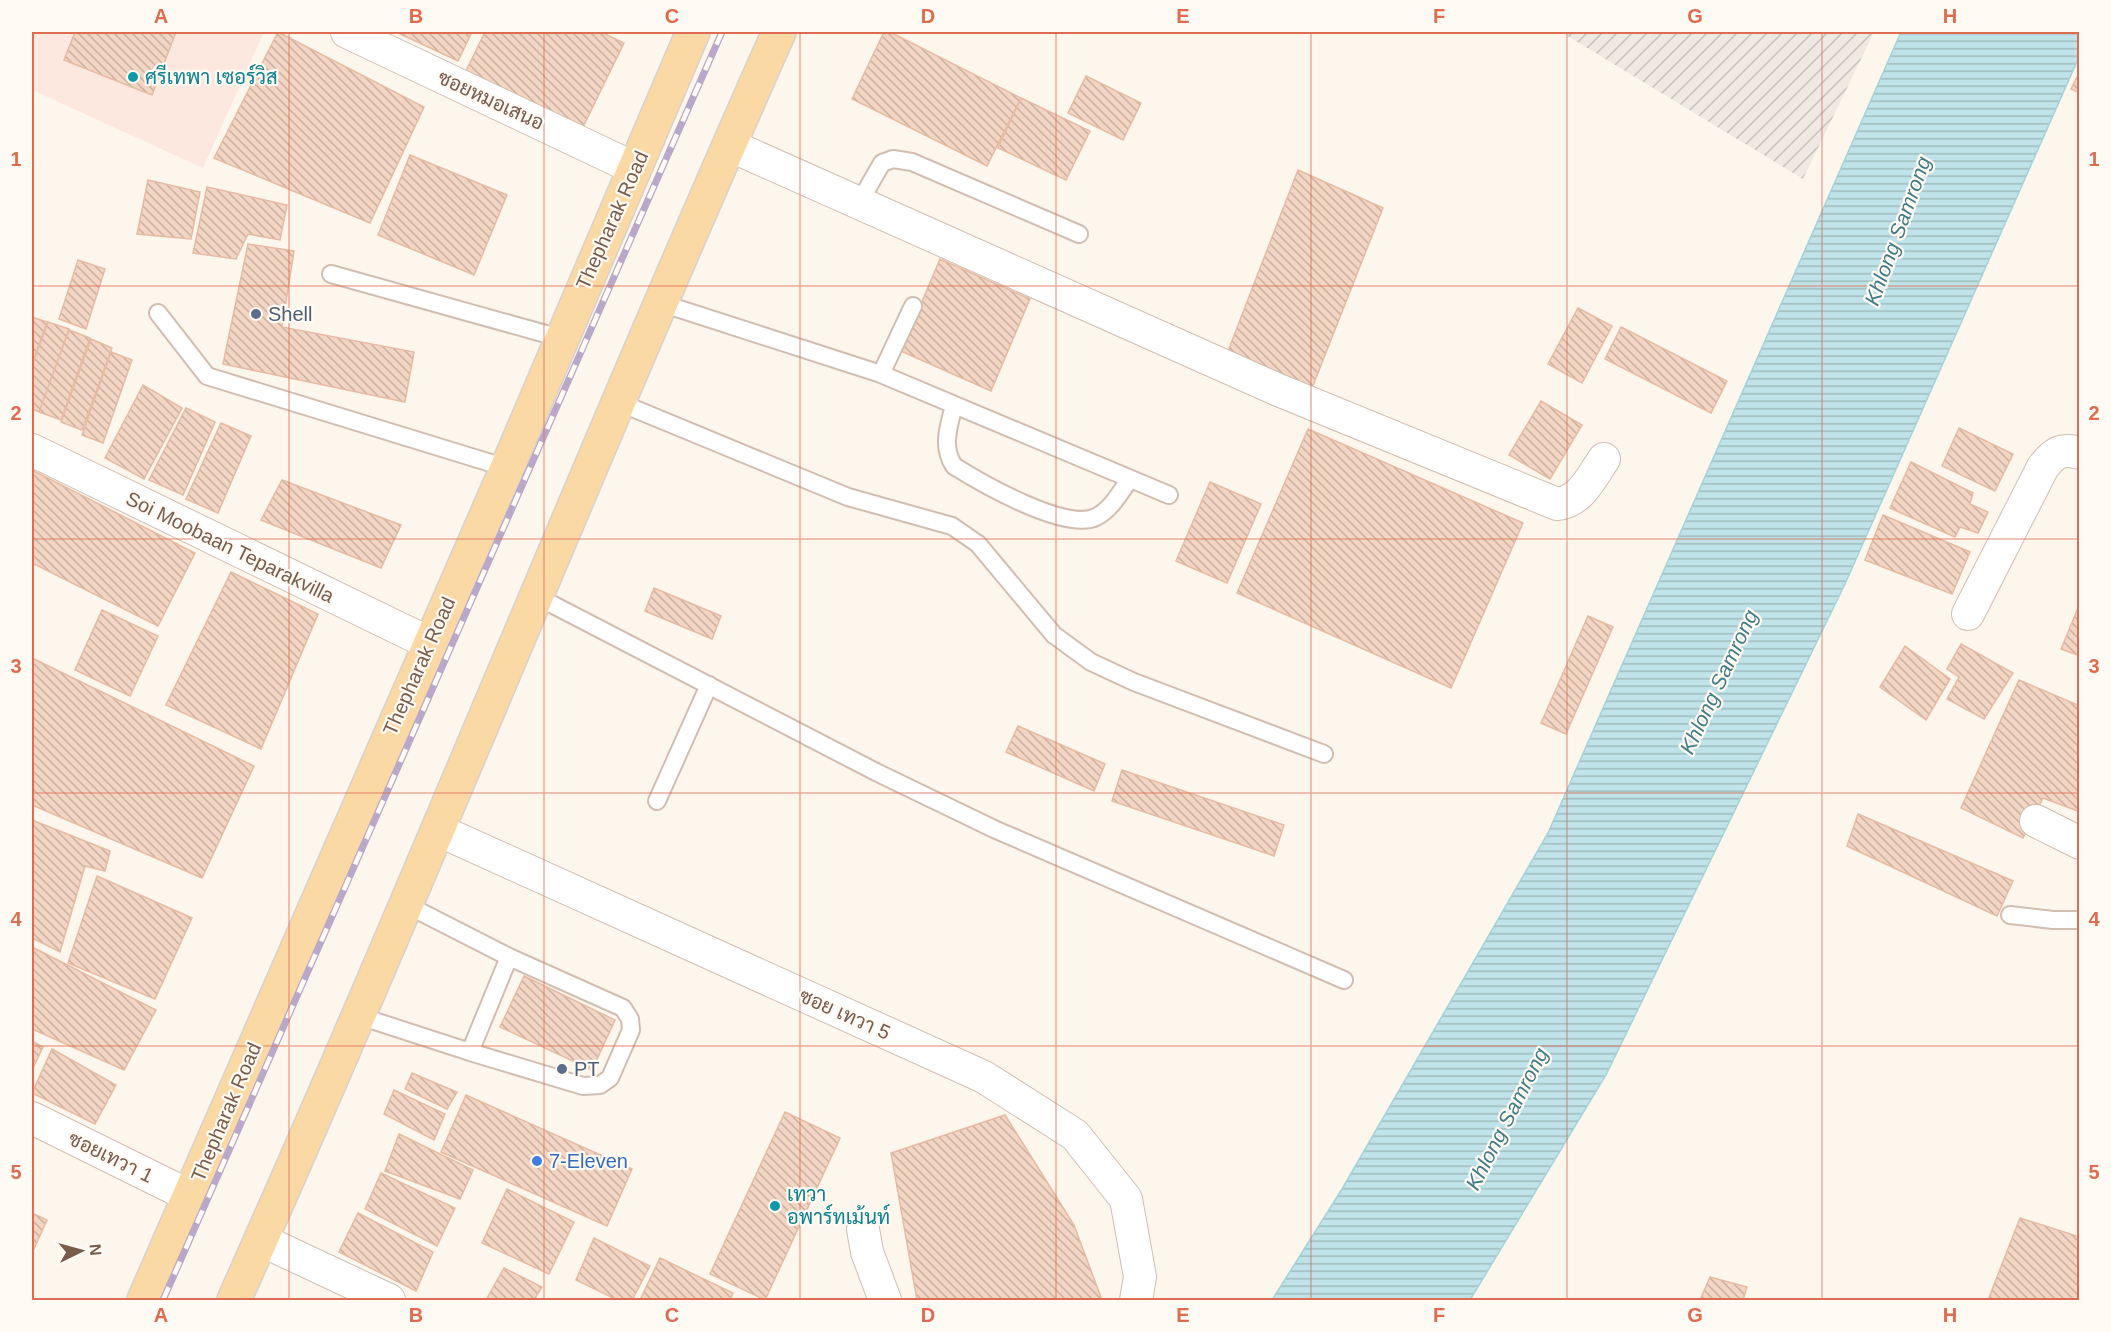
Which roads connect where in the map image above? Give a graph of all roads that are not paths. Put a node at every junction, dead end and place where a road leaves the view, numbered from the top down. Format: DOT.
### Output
graph roads {
  1 [pos="347,32"];
  2 [pos="693,32"];
  3 [pos="779,32"];
  4 [pos="729,145"];
  5 [pos="634,168"];
  6 [pos="859,203"];
  7 [pos="1079,234"];
  8 [pos="331,274"];
  9 [pos="661,303"];
  10 [pos="913,306"];
  11 [pos="158,313"];
  12 [pos="561,338"];
  13 [pos="881,374"];
  14 [pos="618,402"];
  15 [pos="954,405"];
  16 [pos="32,450"];
  17 [pos="2079,453"];
  18 [pos="1604,459"];
  19 [pos="507,468"];
  20 [pos="1130,479"];
  21 [pos="1170,495"];
  22 [pos="536,596"];
  23 [pos="1968,614"];
  24 [pos="429,643"];
  25 [pos="710,685"];
  26 [pos="1324,754"];
  27 [pos="657,801"];
  28 [pos="2036,821"];
  29 [pos="438,830"];
  30 [pos="2079,843"];
  31 [pos="407,905"];
  32 [pos="2010,915"];
  33 [pos="2079,920"];
  34 [pos="509,957"];
  35 [pos="1344,980"];
  36 [pos="359,1016"];
  37 [pos="470,1052"];
  38 [pos="32,1118"];
  39 [pos="190,1196"];
  40 [pos="863,1229"];
  41 [pos="261,1240"];
  42 [pos="144,1300"];
  43 [pos="234,1300"];
  44 [pos="389,1300"];
  45 [pos="885,1300"];
  46 [pos="1136,1300"];
  1 -- 5 [label="street, ซอยหมอเสนอ"];
  2 -- 5 [label="main road, Thepharak Road"];
  3 -- 4 [label="main road"];
  4 -- 6 [label="street"];
  4 -- 9 [label="main road"];
  5 -- 12 [label="main road, Thepharak Road"];
  6 -- 7 [label="lane"];
  6 -- 18 [label="street"];
  8 -- 12 [label="lane"];
  9 -- 13 [label="lane"];
  9 -- 14 [label="main road"];
  10 -- 13 [label="lane"];
  11 -- 19 [label="lane"];
  12 -- 19 [label="main road, Thepharak Road"];
  13 -- 15 [label="lane"];
  14 -- 22 [label="main road"];
  14 -- 26 [label="lane"];
  15 -- 20 [label="lane"];
  15 -- 20 [label="lane"];
  16 -- 24 [label="street, Soi Moobaan Teparakvilla"];
  17 -- 23 [label="street"];
  19 -- 24 [label="main road, Thepharak Road"];
  20 -- 21 [label="lane"];
  22 -- 25 [label="lane"];
  22 -- 29 [label="main road"];
  24 -- 39 [label="main road, Thepharak Road"];
  25 -- 27 [label="lane"];
  25 -- 35 [label="lane"];
  28 -- 30 [label="street"];
  29 -- 31 [label="main road"];
  29 -- 46 [label="street, ซอย เทวา 5"];
  31 -- 34 [label="lane"];
  31 -- 36 [label="main road"];
  32 -- 33 [label="lane"];
  34 -- 37 [label="lane"];
  34 -- 37 [label="lane"];
  36 -- 37 [label="lane"];
  36 -- 41 [label="main road"];
  38 -- 39 [label="street, ซอยเทวา 1"];
  39 -- 42 [label="main road, Thepharak Road"];
  40 -- 45 [label="street"];
  41 -- 43 [label="main road"];
  41 -- 44 [label="street"];
}
